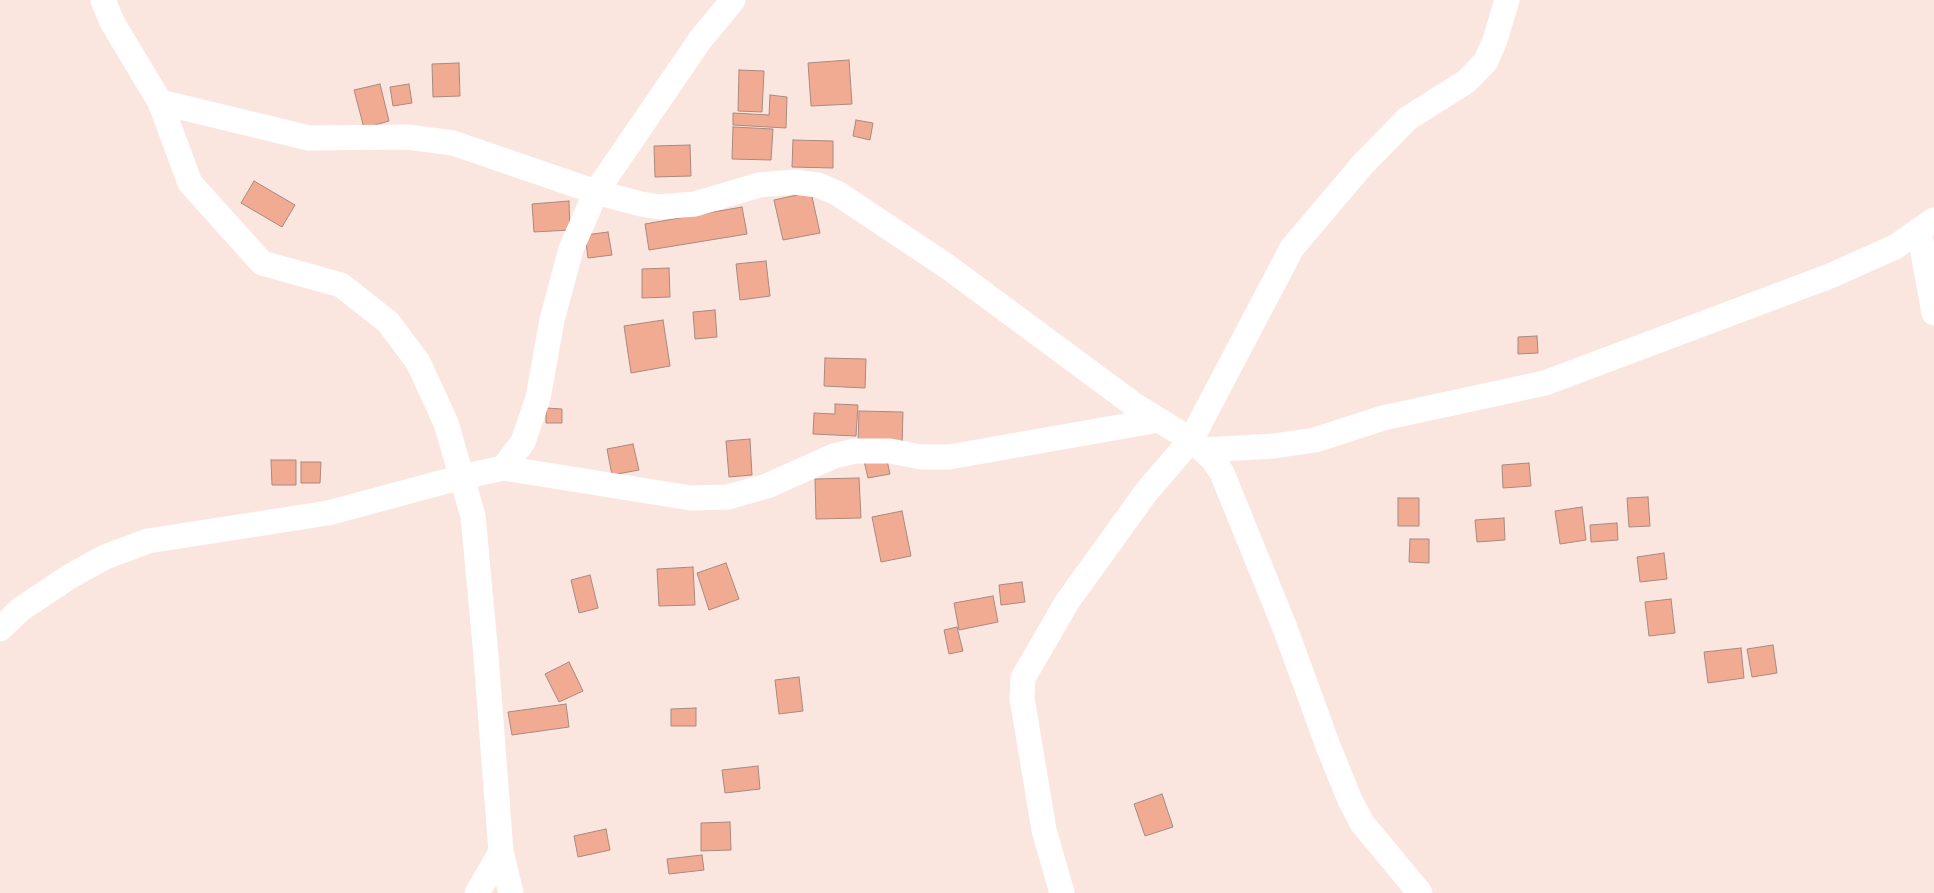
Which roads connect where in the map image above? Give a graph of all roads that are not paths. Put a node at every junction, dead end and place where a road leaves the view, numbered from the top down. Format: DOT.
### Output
graph roads {
  1 [pos="103,0"];
  2 [pos="733,0"];
  3 [pos="1507,0"];
  4 [pos="160,102"];
  5 [pos="596,192"];
  6 [pos="1926,225"];
  7 [pos="1934,313"];
  8 [pos="1159,420"];
  9 [pos="1197,445"];
  10 [pos="503,468"];
  11 [pos="462,477"];
  12 [pos="0,629"];
  13 [pos="501,852"];
  14 [pos="477,893"];
  15 [pos="511,893"];
  16 [pos="1062,893"];
  17 [pos="1420,893"];
  1 -- 4 [label="street"];
  2 -- 5 [label="street"];
  3 -- 9 [label="street"];
  4 -- 5 [label="street"];
  4 -- 11 [label="street"];
  5 -- 8 [label="street"];
  5 -- 10 [label="street"];
  6 -- 7 [label="street"];
  6 -- 9 [label="street"];
  8 -- 9 [label="street"];
  8 -- 10 [label="street"];
  9 -- 16 [label="street"];
  9 -- 17 [label="street"];
  10 -- 11 [label="street"];
  11 -- 12 [label="street"];
  11 -- 13 [label="street"];
  13 -- 14 [label="street"];
  13 -- 15 [label="street"];
}
